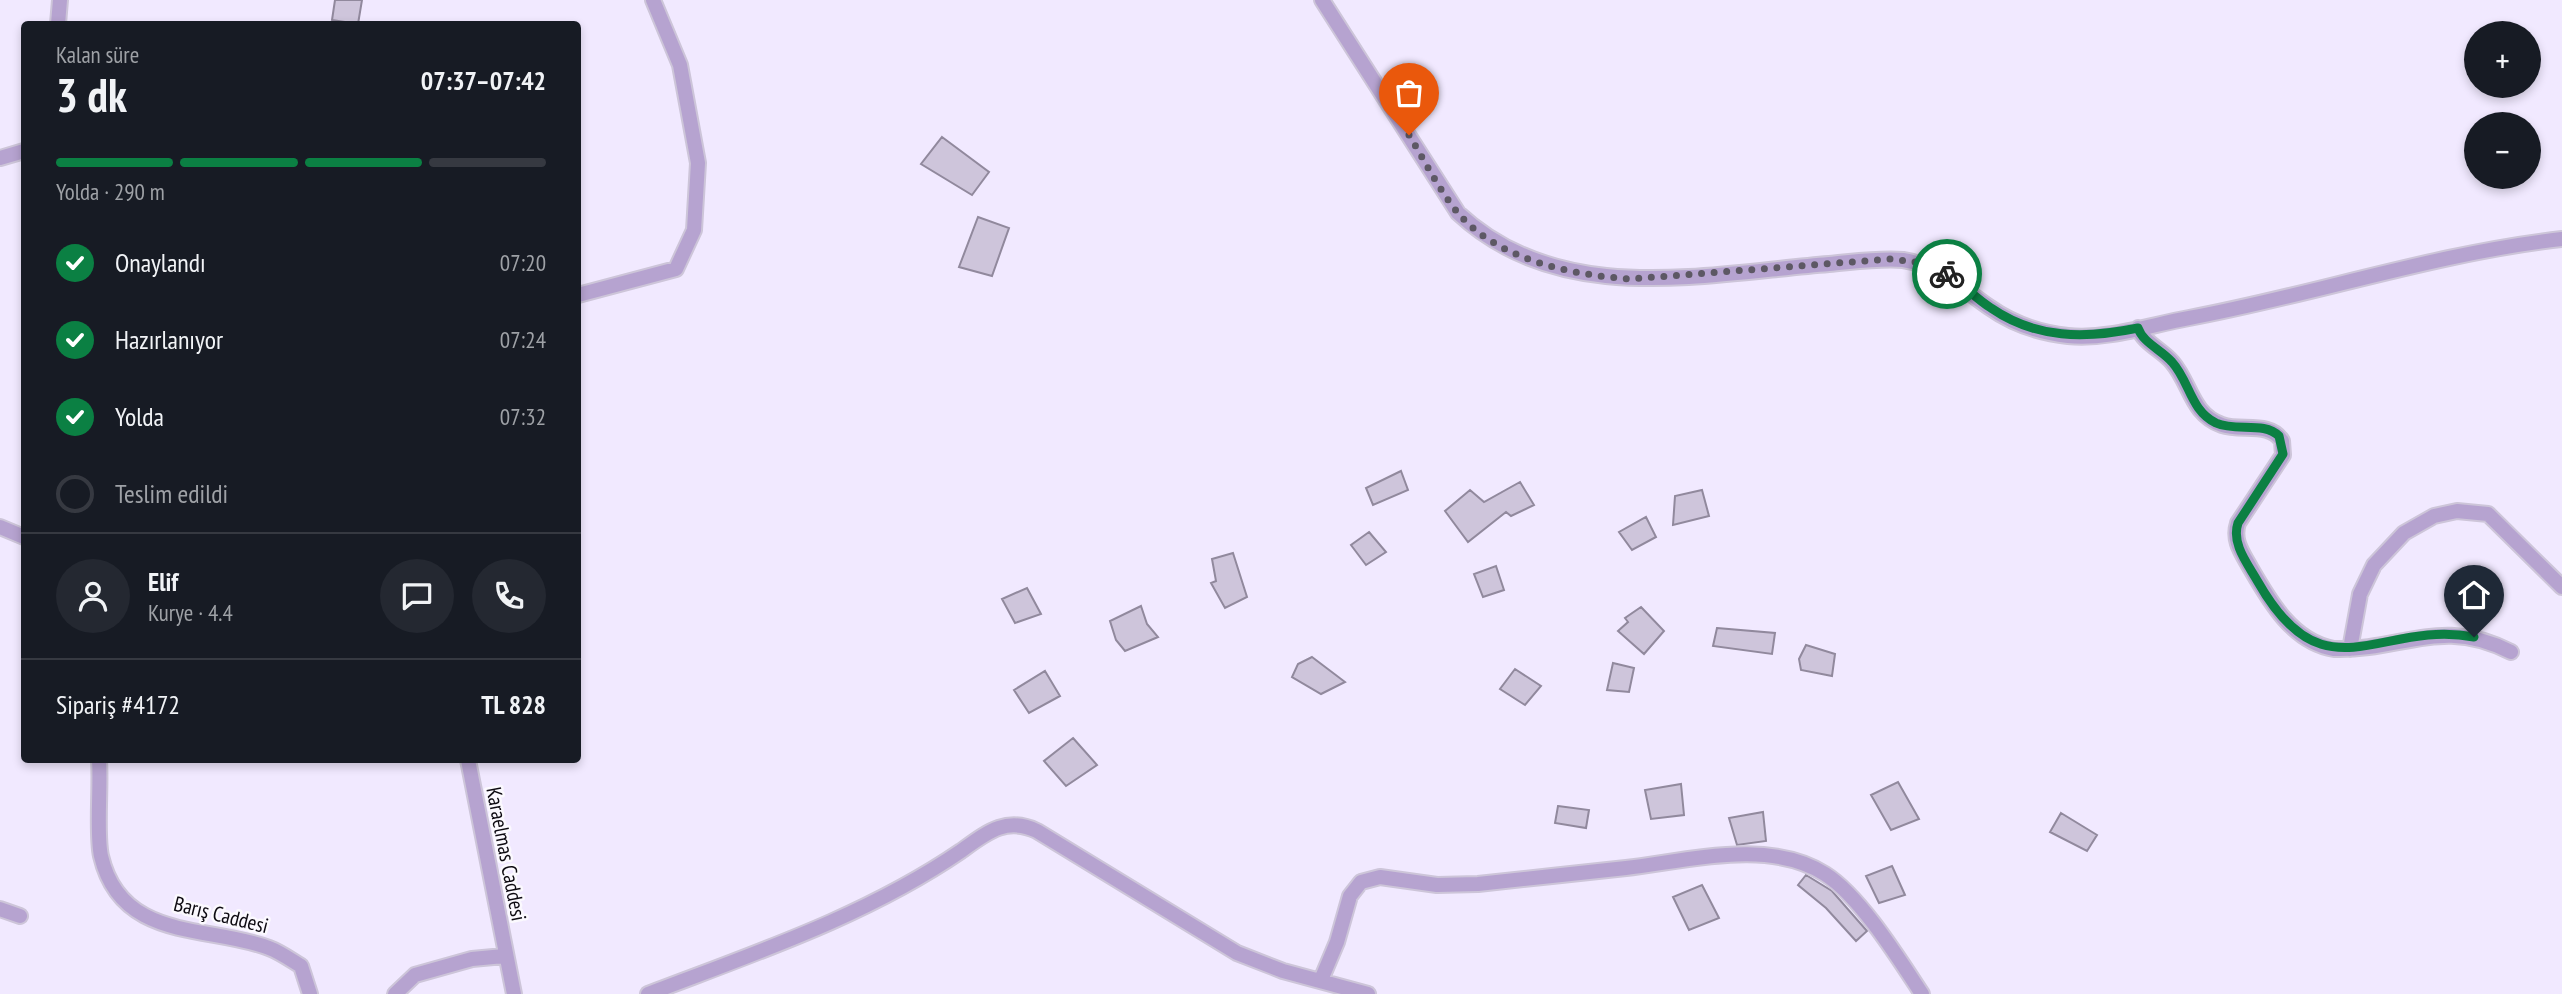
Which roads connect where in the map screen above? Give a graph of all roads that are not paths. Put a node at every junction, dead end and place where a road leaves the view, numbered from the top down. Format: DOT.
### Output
graph roads {
  1 [pos="60,0"];
  2 [pos="653,0"];
  3 [pos="1322,0"];
  4 [pos="58,21"];
  5 [pos="21,152"];
  6 [pos="0,158"];
  7 [pos="2562,239"];
  8 [pos="581,294"];
  9 [pos="2138,328"];
  10 [pos="0,527"];
  11 [pos="21,536"];
  12 [pos="2562,587"];
  13 [pos="2350,649"];
  14 [pos="2511,652"];
  15 [pos="99,763"];
  16 [pos="469,763"];
  17 [pos="0,909"];
  18 [pos="20,916"];
  19 [pos="504,956"];
  20 [pos="1321,980"];
  21 [pos="310,994"];
  22 [pos="395,994"];
  23 [pos="514,994"];
  24 [pos="648,994"];
  25 [pos="1368,994"];
  26 [pos="1922,994"];
  1 -- 4 [label="street"];
  2 -- 8 [label="street"];
  3 -- 9 [label="street"];
  5 -- 6 [label="street"];
  7 -- 9 [label="street"];
  9 -- 13 [label="street"];
  10 -- 11 [label="street"];
  12 -- 13 [label="street"];
  13 -- 14 [label="street"];
  15 -- 21 [label="street, Barış Caddesi"];
  16 -- 19 [label="street, Karaelmas Caddesi"];
  17 -- 18 [label="street"];
  19 -- 22 [label="street"];
  19 -- 23 [label="street, Karaelmas Caddesi"];
  20 -- 24 [label="street"];
  20 -- 25 [label="street"];
  20 -- 26 [label="street"];
}
